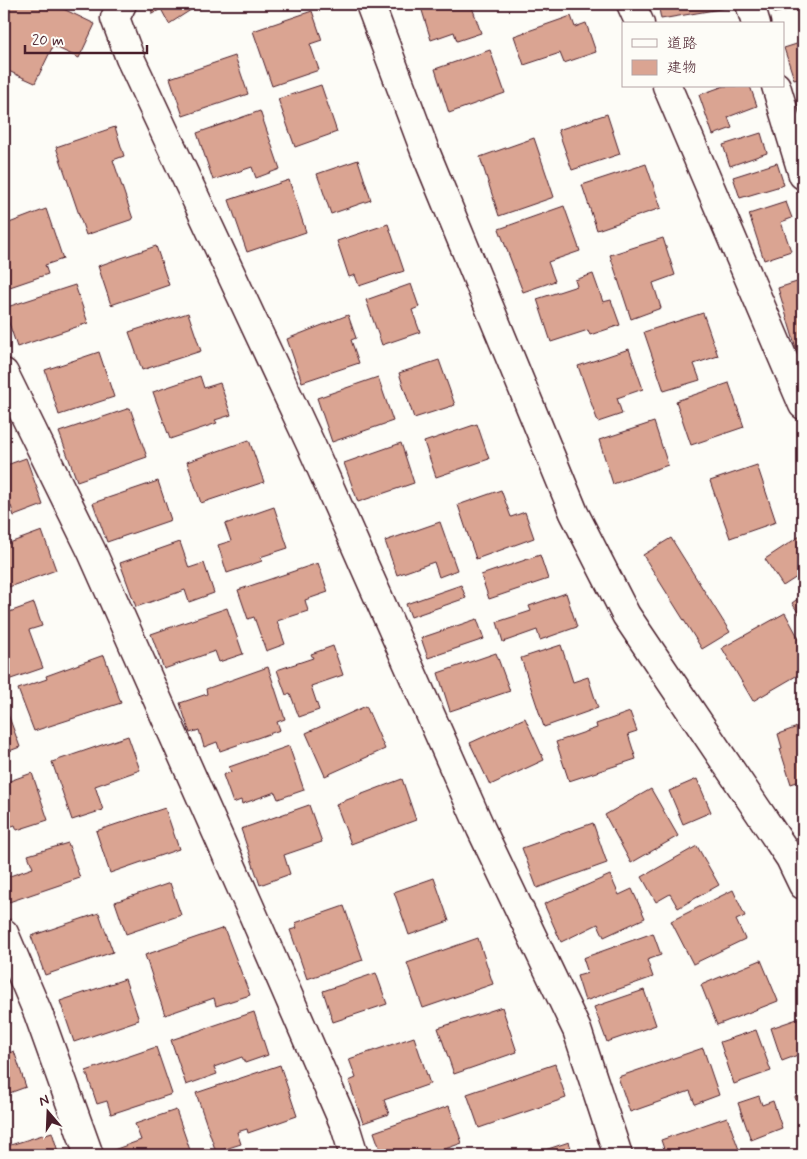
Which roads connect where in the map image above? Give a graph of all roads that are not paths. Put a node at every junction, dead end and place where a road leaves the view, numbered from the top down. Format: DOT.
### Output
graph roads {
  1 [pos="122,4"];
  2 [pos="370,4"];
  3 [pos="631,4"];
  4 [pos="750,4"];
  5 [pos="639,22"];
  6 [pos="755,22"];
  7 [pos="668,88"];
  8 [pos="777,88"];
  9 [pos="803,175"];
  10 [pos="4,373"];
  11 [pos="803,405"];
  12 [pos="803,885"];
  13 [pos="4,933"];
  14 [pos="89,1155"];
  15 [pos="354,1155"];
  16 [pos="618,1155"];
  1 -- 16 [label="street"];
  2 -- 12 [label="street"];
  3 -- 5 [label="street"];
  4 -- 6 [label="street"];
  7 -- 11 [label="street"];
  8 -- 9 [label="street"];
  10 -- 15 [label="street"];
  13 -- 14 [label="street"];
}
